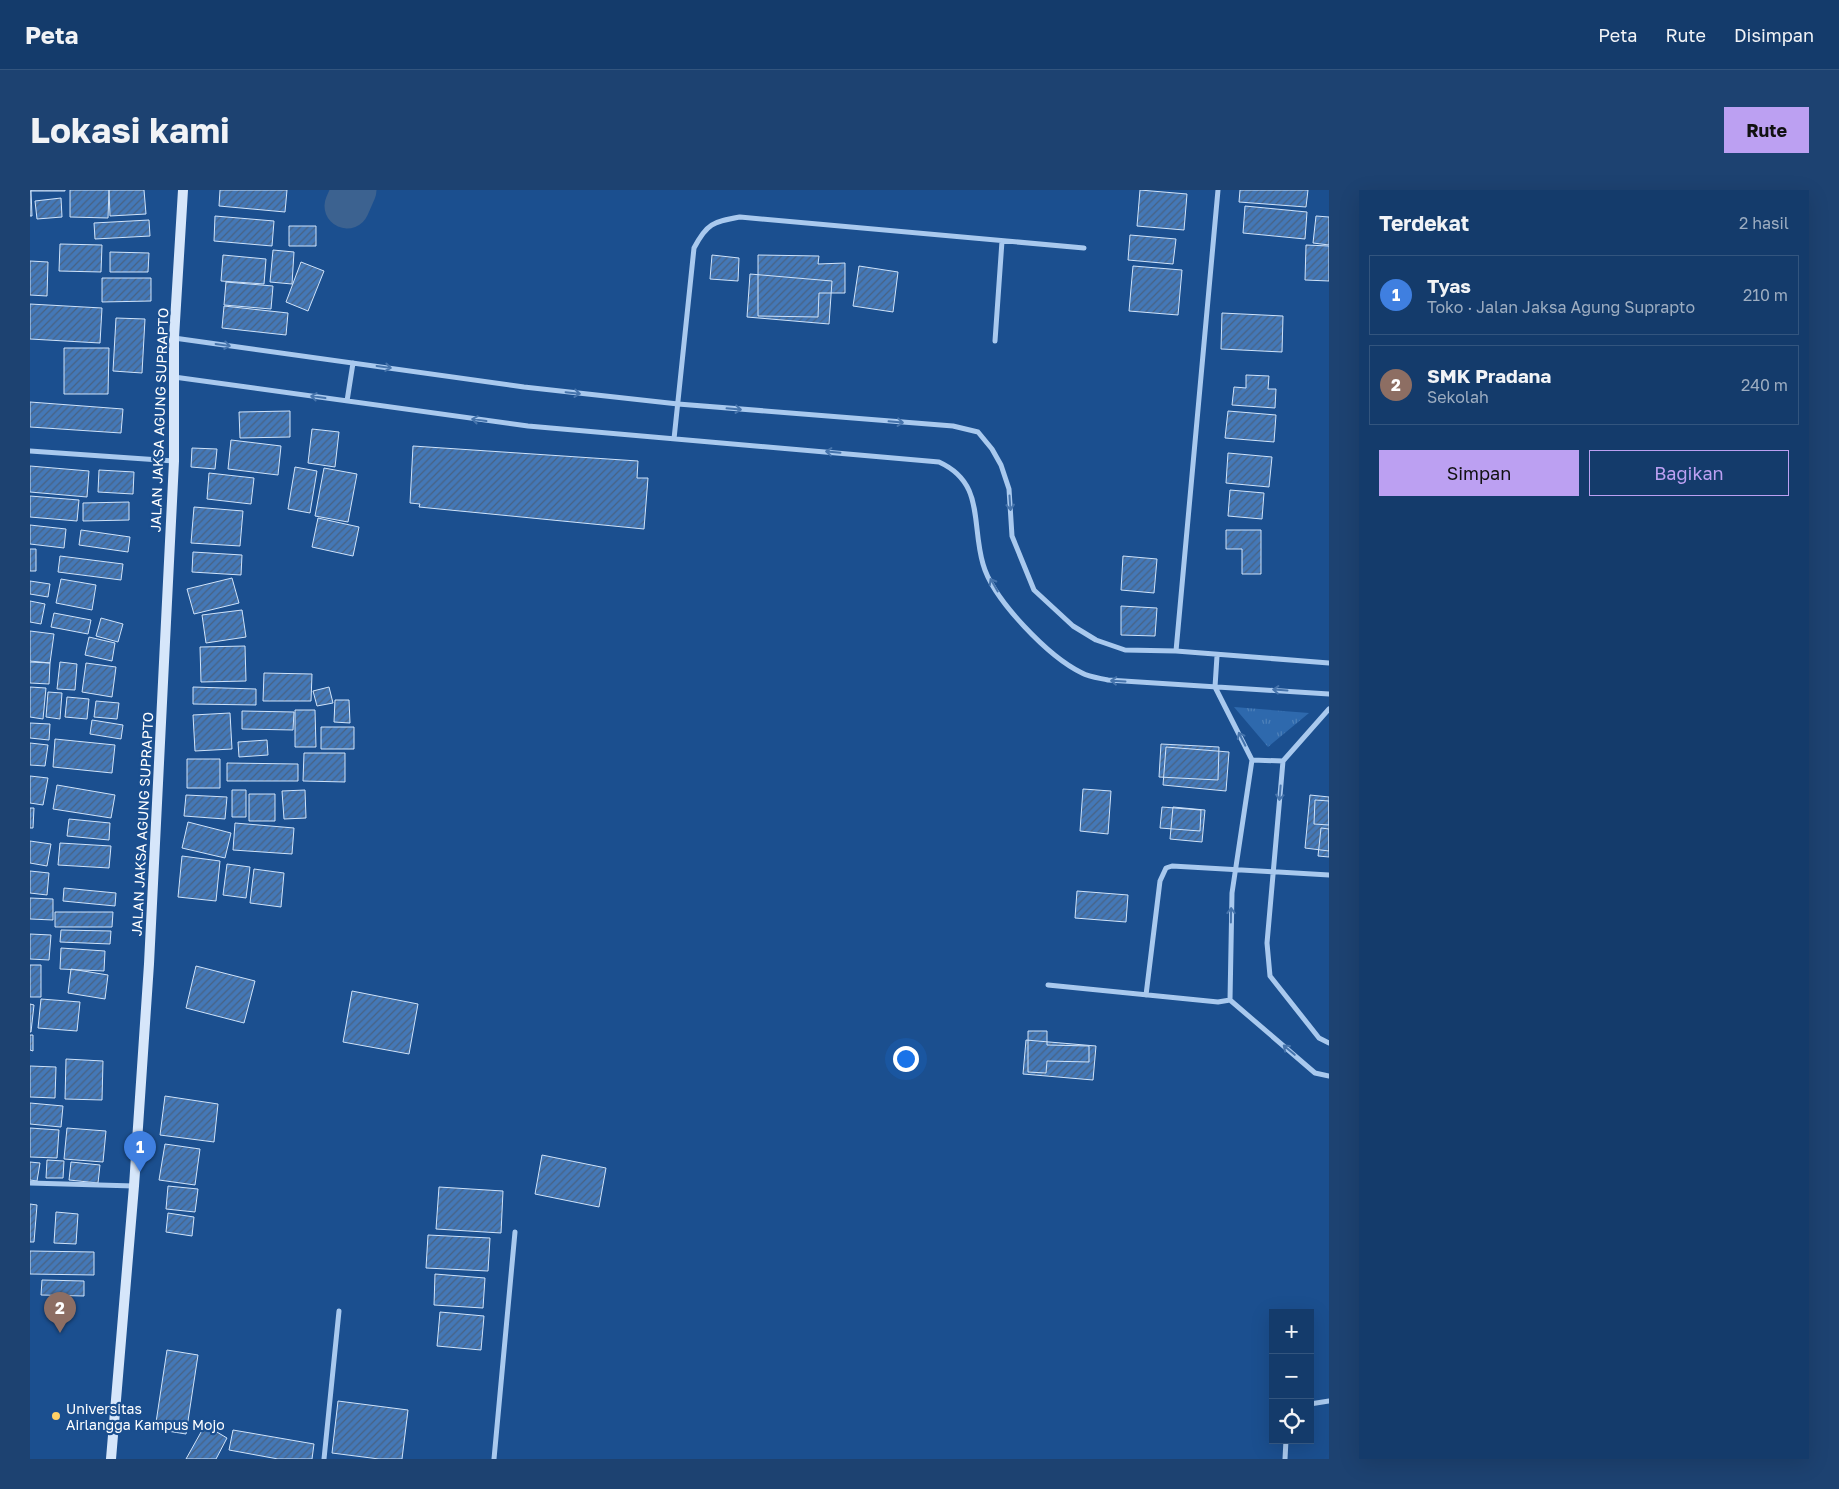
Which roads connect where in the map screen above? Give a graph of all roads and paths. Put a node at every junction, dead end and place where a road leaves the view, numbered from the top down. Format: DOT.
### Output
graph roads {
  1 [pos="183,190"];
  2 [pos="1218,190"];
  3 [pos="1002,241"];
  4 [pos="1084,248"];
  5 [pos="174,338"];
  6 [pos="995,341"];
  7 [pos="353,363"];
  8 [pos="174,378"];
  9 [pos="347,401"];
  10 [pos="678,404"];
  11 [pos="674,439"];
  12 [pos="30,451"];
  13 [pos="174,462"];
  14 [pos="1176,651"];
  15 [pos="1217,656"];
  16 [pos="1329,663"];
  17 [pos="1215,687"];
  18 [pos="1329,694"];
  19 [pos="1329,709"];
  20 [pos="1252,760"];
  21 [pos="1283,762"];
  22 [pos="1235,868"];
  23 [pos="1274,871"];
  24 [pos="1329,875"];
  25 [pos="1048,985"];
  26 [pos="1146,995"];
  27 [pos="1230,1000"];
  28 [pos="1329,1043"];
  29 [pos="1329,1076"];
  30 [pos="30,1183"];
  31 [pos="134,1186"];
  32 [pos="515,1232"];
  33 [pos="339,1311"];
  34 [pos="1329,1401"];
  35 [pos="1314,1403"];
  36 [pos="1286,1444"];
  37 [pos="111,1459"];
  38 [pos="324,1459"];
  39 [pos="494,1459"];
  40 [pos="1285,1459"];
  1 -- 5 [label="main road, JALAN JAKSA AGUNG SUPRAPTO"];
  2 -- 14 [label="street"];
  3 -- 4 [label="street"];
  3 -- 6 [label="street"];
  3 -- 10 [label="street"];
  5 -- 7 [label="street, one-way"];
  5 -- 8 [label="main road, JALAN JAKSA AGUNG SUPRAPTO"];
  7 -- 9 [label="street"];
  7 -- 10 [label="street, one-way"];
  9 -- 8 [label="street, one-way"];
  8 -- 13 [label="main road, JALAN JAKSA AGUNG SUPRAPTO"];
  11 -- 9 [label="street, one-way"];
  10 -- 11 [label="street"];
  10 -- 14 [label="street, one-way"];
  17 -- 11 [label="street, one-way"];
  12 -- 13 [label="street"];
  13 -- 31 [label="main road, JALAN JAKSA AGUNG SUPRAPTO"];
  14 -- 15 [label="street"];
  15 -- 16 [label="street"];
  15 -- 17 [label="street"];
  18 -- 17 [label="street, one-way"];
  20 -- 17 [label="street, one-way"];
  19 -- 21 [label="street"];
  20 -- 21 [label="street"];
  20 -- 22 [label="street"];
  21 -- 23 [label="street, one-way"];
  22 -- 23 [label="street"];
  22 -- 26 [label="street"];
  27 -- 22 [label="street, one-way"];
  23 -- 24 [label="street"];
  23 -- 28 [label="street"];
  25 -- 26 [label="street"];
  26 -- 27 [label="street"];
  29 -- 27 [label="street, one-way"];
  30 -- 31 [label="street"];
  31 -- 37 [label="main road, JALAN JAKSA AGUNG SUPRAPTO"];
  32 -- 39 [label="street"];
  33 -- 38 [label="street"];
  34 -- 35 [label="street"];
  36 -- 40 [label="street"];
}
